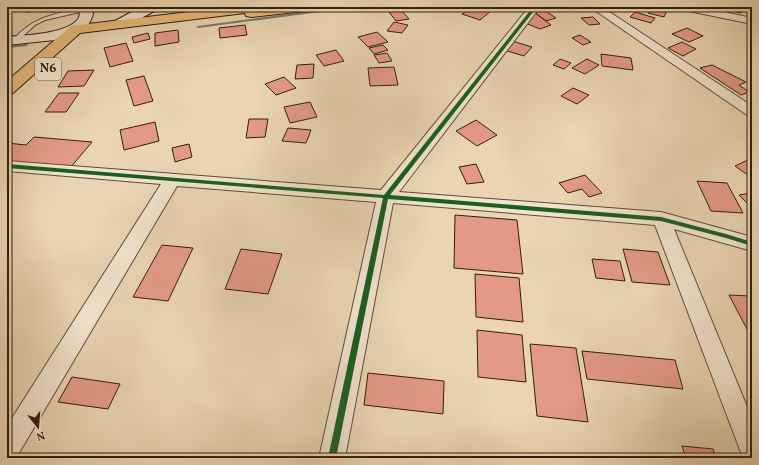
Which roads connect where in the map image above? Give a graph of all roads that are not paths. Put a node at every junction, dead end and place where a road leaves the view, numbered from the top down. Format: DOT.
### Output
graph roads {
  1 [pos="151,7"];
  2 [pos="265,7"];
  3 [pos="305,7"];
  4 [pos="535,7"];
  5 [pos="595,7"];
  6 [pos="684,7"];
  7 [pos="752,21"];
  8 [pos="84,23"];
  9 [pos="120,24"];
  10 [pos="12,40"];
  11 [pos="7,90"];
  12 [pos="7,106"];
  13 [pos="752,112"];
  14 [pos="7,166"];
  15 [pos="173,179"];
  16 [pos="386,196"];
  17 [pos="661,219"];
  18 [pos="752,244"];
  19 [pos="7,449"];
  20 [pos="752,449"];
  21 [pos="332,458"];
  1 -- 9 [label="street"];
  2 -- 9 [label="highway"];
  3 -- 8 [label="highway"];
  4 -- 16 [label="street"];
  5 -- 13 [label="street"];
  6 -- 7 [label="street"];
  8 -- 9 [label="highway"];
  8 -- 10 [label="street"];
  8 -- 10 [label="lane"];
  8 -- 11 [label="highway, N6"];
  8 -- 12 [label="highway, N6"];
  14 -- 15 [label="street"];
  15 -- 16 [label="street"];
  15 -- 19 [label="street"];
  16 -- 17 [label="street"];
  16 -- 21 [label="street"];
  17 -- 18 [label="street"];
  17 -- 20 [label="street"];
}
